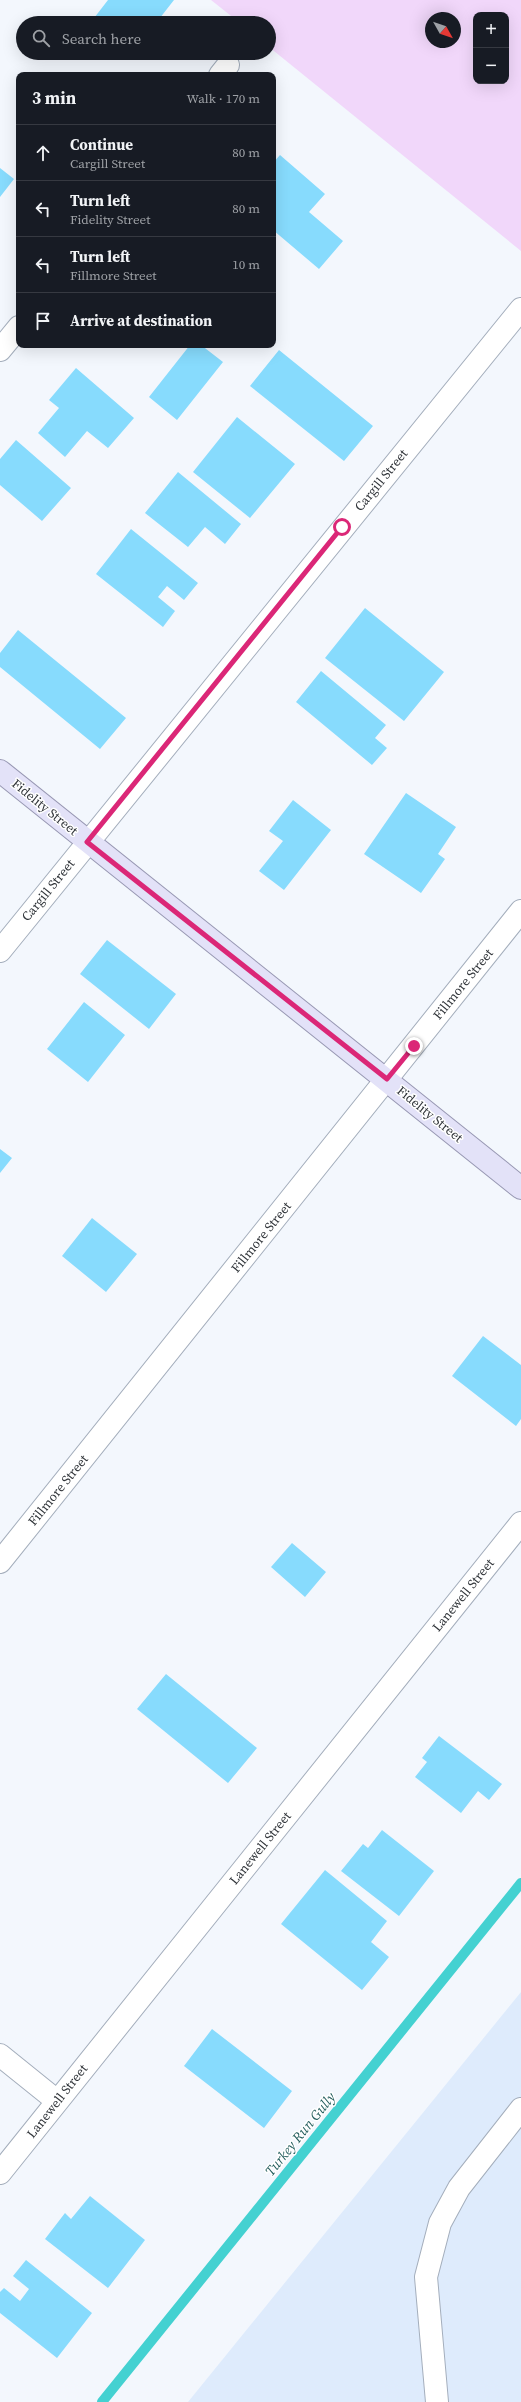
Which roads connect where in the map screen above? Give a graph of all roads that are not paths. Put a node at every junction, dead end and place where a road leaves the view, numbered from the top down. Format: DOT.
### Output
graph roads {
  1 [pos="521,309"];
  2 [pos="16,331"];
  3 [pos="0,350"];
  4 [pos="0,771"];
  5 [pos="87,842"];
  6 [pos="521,911"];
  7 [pos="0,951"];
  8 [pos="387,1079"];
  9 [pos="521,1188"];
  10 [pos="521,1523"];
  11 [pos="0,1562"];
  12 [pos="0,2055"];
  13 [pos="57,2101"];
  14 [pos="521,2110"];
  15 [pos="0,2173"];
  16 [pos="437,2402"];
  1 -- 5 [label="street, Cargill Street"];
  2 -- 3 [label="street"];
  4 -- 5 [label="main road, Fidelity Street"];
  5 -- 7 [label="street, Cargill Street"];
  5 -- 8 [label="main road, Fidelity Street"];
  6 -- 8 [label="street, Fillmore Street"];
  8 -- 9 [label="main road, Fidelity Street"];
  8 -- 11 [label="street, Fillmore Street"];
  10 -- 13 [label="street, Lanewell Street"];
  12 -- 13 [label="street"];
  13 -- 15 [label="street, Lanewell Street"];
  14 -- 16 [label="street"];
}
